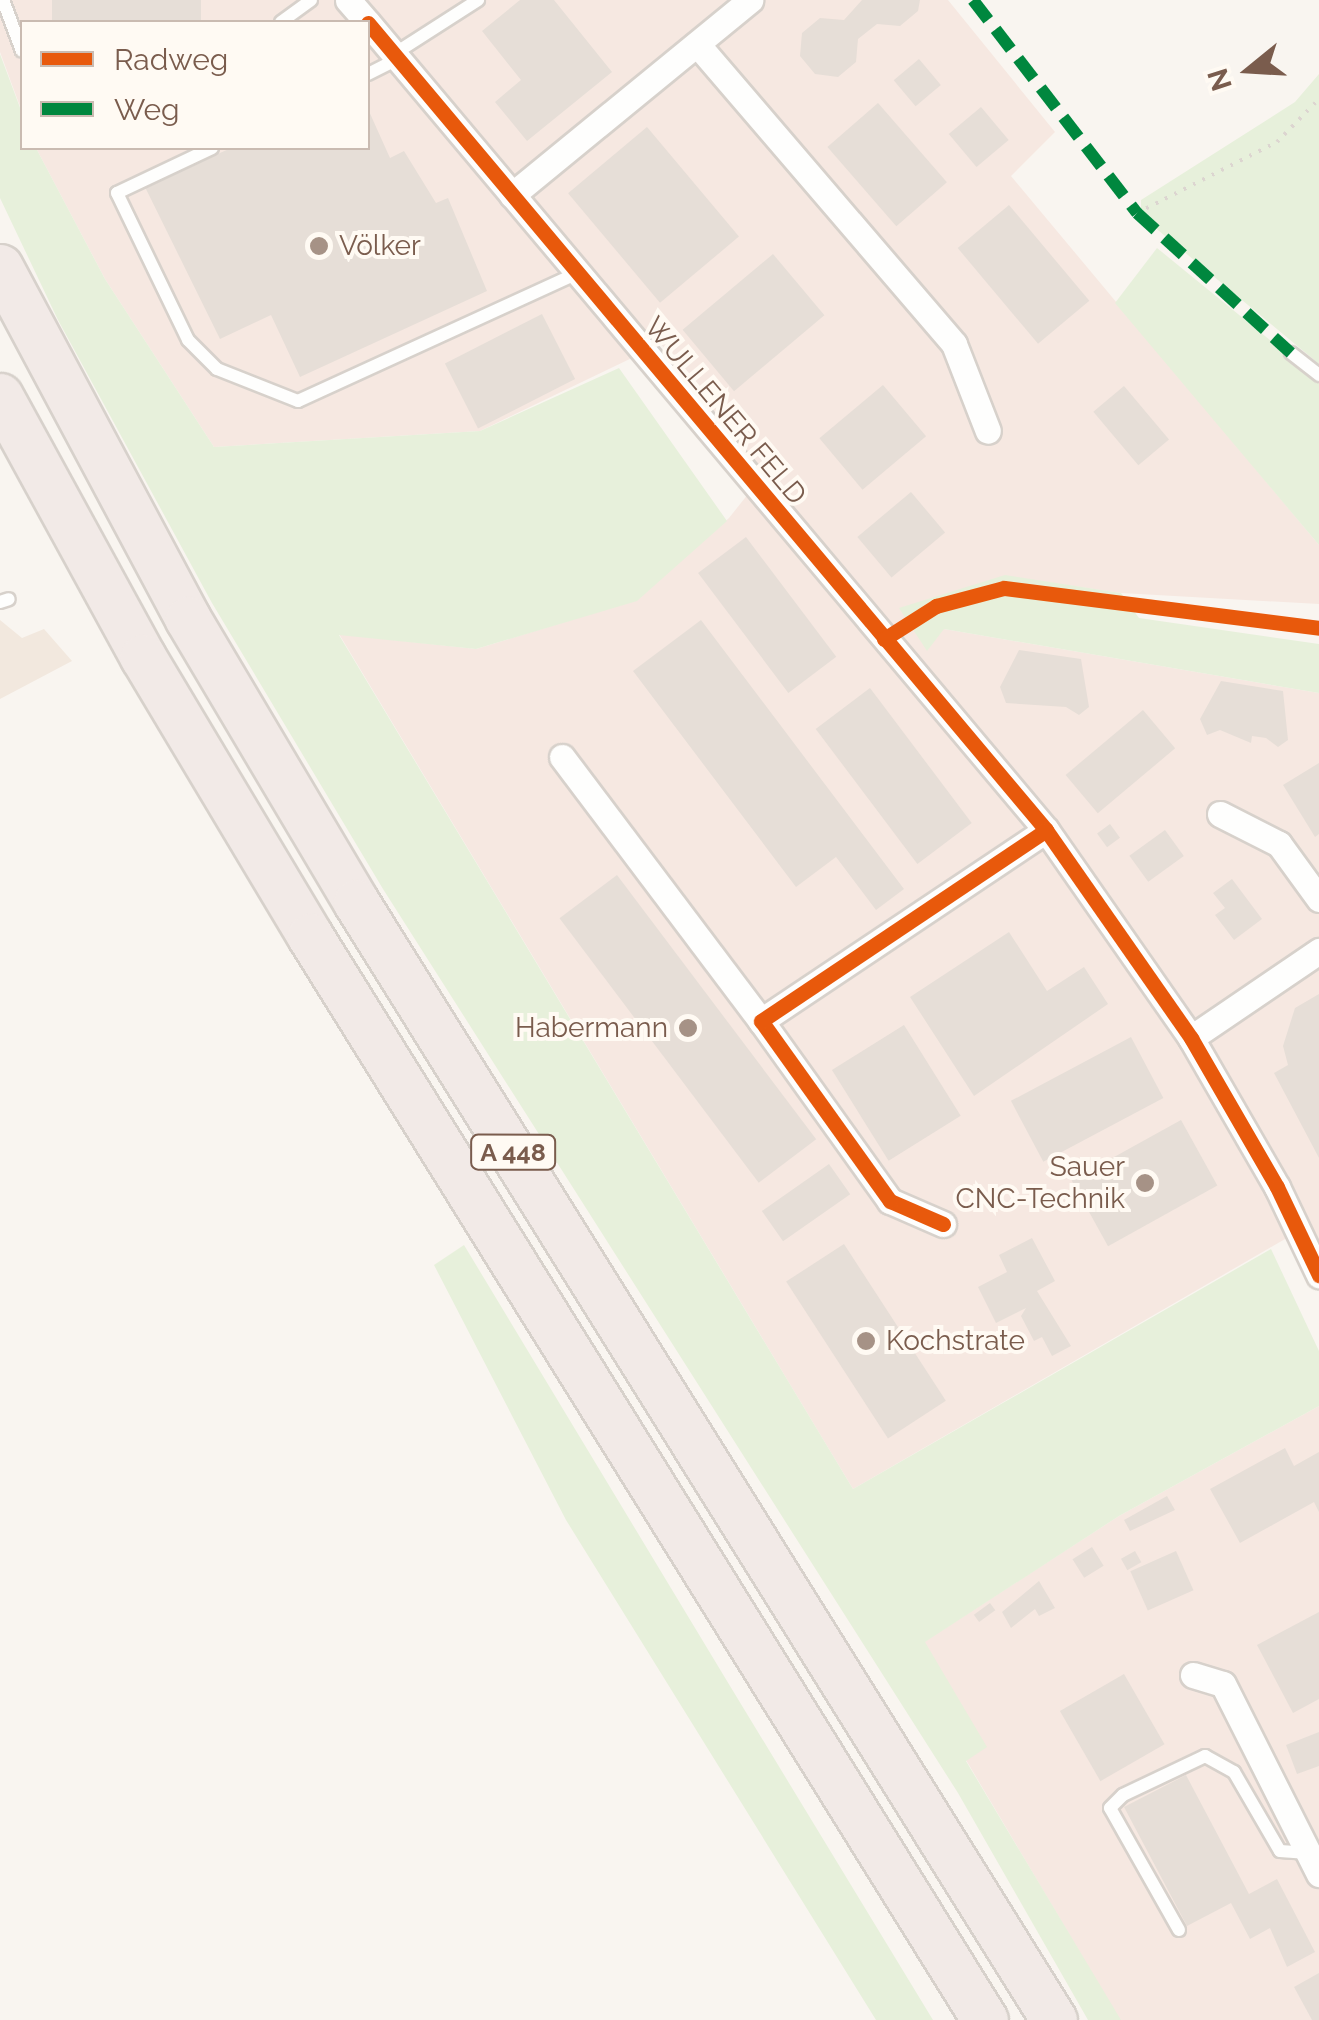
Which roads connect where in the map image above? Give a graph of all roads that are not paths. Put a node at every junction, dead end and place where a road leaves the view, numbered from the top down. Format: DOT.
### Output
graph roads {
  1 [pos="2,0"];
  2 [pos="310,0"];
  3 [pos="348,0"];
  4 [pos="478,0"];
  5 [pos="750,0"];
  6 [pos="285,20"];
  7 [pos="365,20"];
  8 [pos="370,26"];
  9 [pos="697,44"];
  10 [pos="20,46"];
  11 [pos="396,56"];
  12 [pos="370,73"];
  13 [pos="208,150"];
  14 [pos="512,195"];
  15 [pos="0,267"];
  16 [pos="578,273"];
  17 [pos="1291,353"];
  18 [pos="1319,375"];
  19 [pos="0,396"];
  20 [pos="988,431"];
  21 [pos="562,758"];
  22 [pos="1220,814"];
  23 [pos="1046,830"];
  24 [pos="1319,899"];
  25 [pos="1319,951"];
  26 [pos="761,1020"];
  27 [pos="1191,1038"];
  28 [pos="943,1224"];
  29 [pos="1319,1276"];
  30 [pos="1193,1674"];
  31 [pos="1314,1864"];
  32 [pos="1179,1930"];
  33 [pos="985,2020"];
  34 [pos="1054,2020"];
  1 -- 10 [label="lane"];
  2 -- 6 [label="lane"];
  3 -- 7 [label="street, WULLENER FELD"];
  4 -- 11 [label="lane"];
  5 -- 9 [label="street"];
  8 -- 11 [label="street, WULLENER FELD"];
  9 -- 14 [label="street"];
  9 -- 20 [label="street"];
  11 -- 12 [label="lane"];
  11 -- 14 [label="street, WULLENER FELD"];
  13 -- 16 [label="lane"];
  14 -- 16 [label="street, WULLENER FELD"];
  15 -- 34 [label="highway, A 448"];
  16 -- 23 [label="street, WULLENER FELD"];
  17 -- 18 [label="lane"];
  19 -- 33 [label="highway, A 448"];
  21 -- 26 [label="street"];
  22 -- 24 [label="street"];
  23 -- 26 [label="street"];
  23 -- 27 [label="street, WULLENER FELD"];
  25 -- 27 [label="street"];
  26 -- 28 [label="street"];
  27 -- 29 [label="street, WULLENER FELD"];
  30 -- 31 [label="street"];
  31 -- 32 [label="lane"];
}
